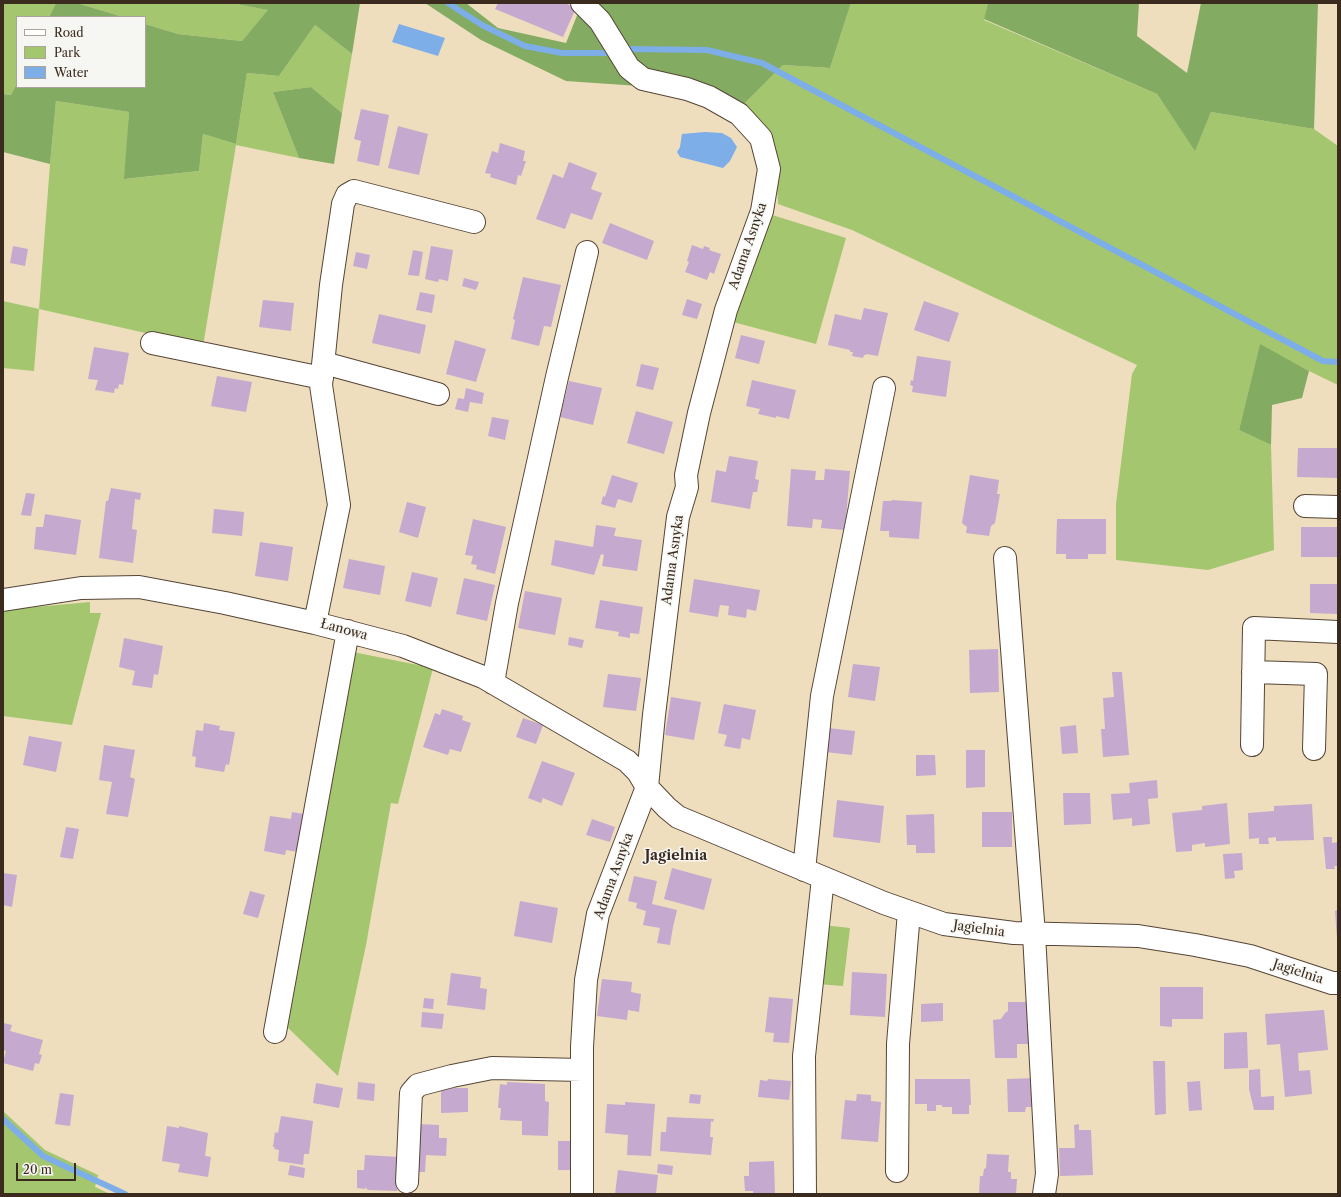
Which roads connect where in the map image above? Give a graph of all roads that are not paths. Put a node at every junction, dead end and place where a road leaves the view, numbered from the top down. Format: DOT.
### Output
graph roads {
  1 [pos="582,3"];
  2 [pos="474,222"];
  3 [pos="587,252"];
  4 [pos="152,344"];
  5 [pos="323,370"];
  6 [pos="884,388"];
  7 [pos="438,394"];
  8 [pos="1305,506"];
  9 [pos="1338,507"];
  10 [pos="1005,558"];
  11 [pos="3,600"];
  12 [pos="315,623"];
  13 [pos="348,631"];
  14 [pos="1338,632"];
  15 [pos="1253,672"];
  16 [pos="494,683"];
  17 [pos="1252,745"];
  18 [pos="1314,749"];
  19 [pos="647,787"];
  20 [pos="814,874"];
  21 [pos="909,912"];
  22 [pos="1034,934"];
  23 [pos="1338,983"];
  24 [pos="275,1032"];
  25 [pos="582,1070"];
  26 [pos="897,1171"];
  27 [pos="406,1182"];
  28 [pos="582,1194"];
  29 [pos="805,1194"];
  30 [pos="1044,1194"];
  1 -- 19 [label="street, Adama Asnyka"];
  2 -- 5 [label="street"];
  3 -- 16 [label="street"];
  4 -- 5 [label="street"];
  5 -- 7 [label="street"];
  5 -- 12 [label="street"];
  6 -- 20 [label="street"];
  8 -- 9 [label="street"];
  10 -- 22 [label="street"];
  11 -- 12 [label="street, Łanowa"];
  12 -- 13 [label="street, Łanowa"];
  13 -- 16 [label="street, Łanowa"];
  13 -- 24 [label="street"];
  14 -- 15 [label="street"];
  15 -- 17 [label="street"];
  15 -- 18 [label="street"];
  16 -- 19 [label="street, Łanowa"];
  19 -- 20 [label="street, Jagielnia"];
  19 -- 25 [label="street, Adama Asnyka"];
  20 -- 21 [label="street, Jagielnia"];
  20 -- 29 [label="street"];
  21 -- 22 [label="street, Jagielnia"];
  21 -- 26 [label="street"];
  22 -- 23 [label="street, Jagielnia"];
  22 -- 30 [label="street"];
  25 -- 27 [label="street"];
  25 -- 28 [label="street, Adama Asnyka"];
}
